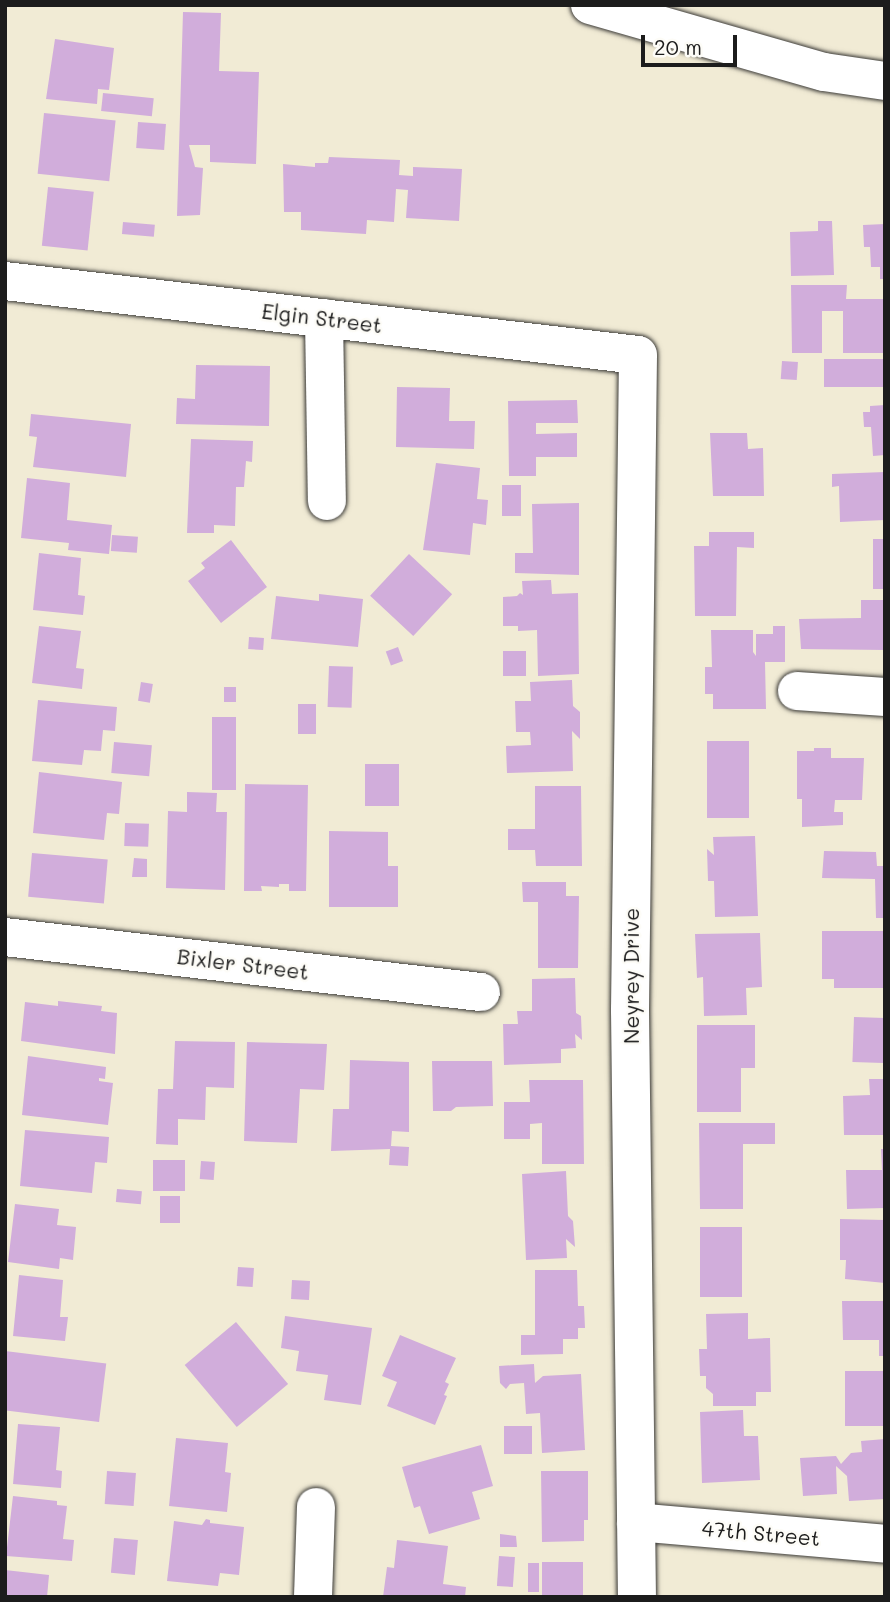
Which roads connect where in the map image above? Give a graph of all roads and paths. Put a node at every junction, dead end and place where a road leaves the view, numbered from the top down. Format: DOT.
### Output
graph roads {
  1 [pos="590,5"];
  2 [pos="885,81"];
  3 [pos="5,281"];
  4 [pos="324,318"];
  5 [pos="638,355"];
  6 [pos="327,500"];
  7 [pos="797,691"];
  8 [pos="885,697"];
  9 [pos="5,937"];
  10 [pos="481,992"];
  11 [pos="316,1507"];
  12 [pos="636,1522"];
  13 [pos="885,1544"];
  14 [pos="313,1597"];
  15 [pos="637,1597"];
  1 -- 2 [label="street"];
  3 -- 4 [label="street, Elgin Street"];
  4 -- 5 [label="street, Elgin Street"];
  4 -- 6 [label="street"];
  5 -- 12 [label="street, Neyrey Drive"];
  7 -- 8 [label="street"];
  9 -- 10 [label="street, Bixler Street"];
  11 -- 14 [label="street"];
  12 -- 13 [label="street, 47th Street"];
  12 -- 15 [label="street, Neyrey Drive"];
}
